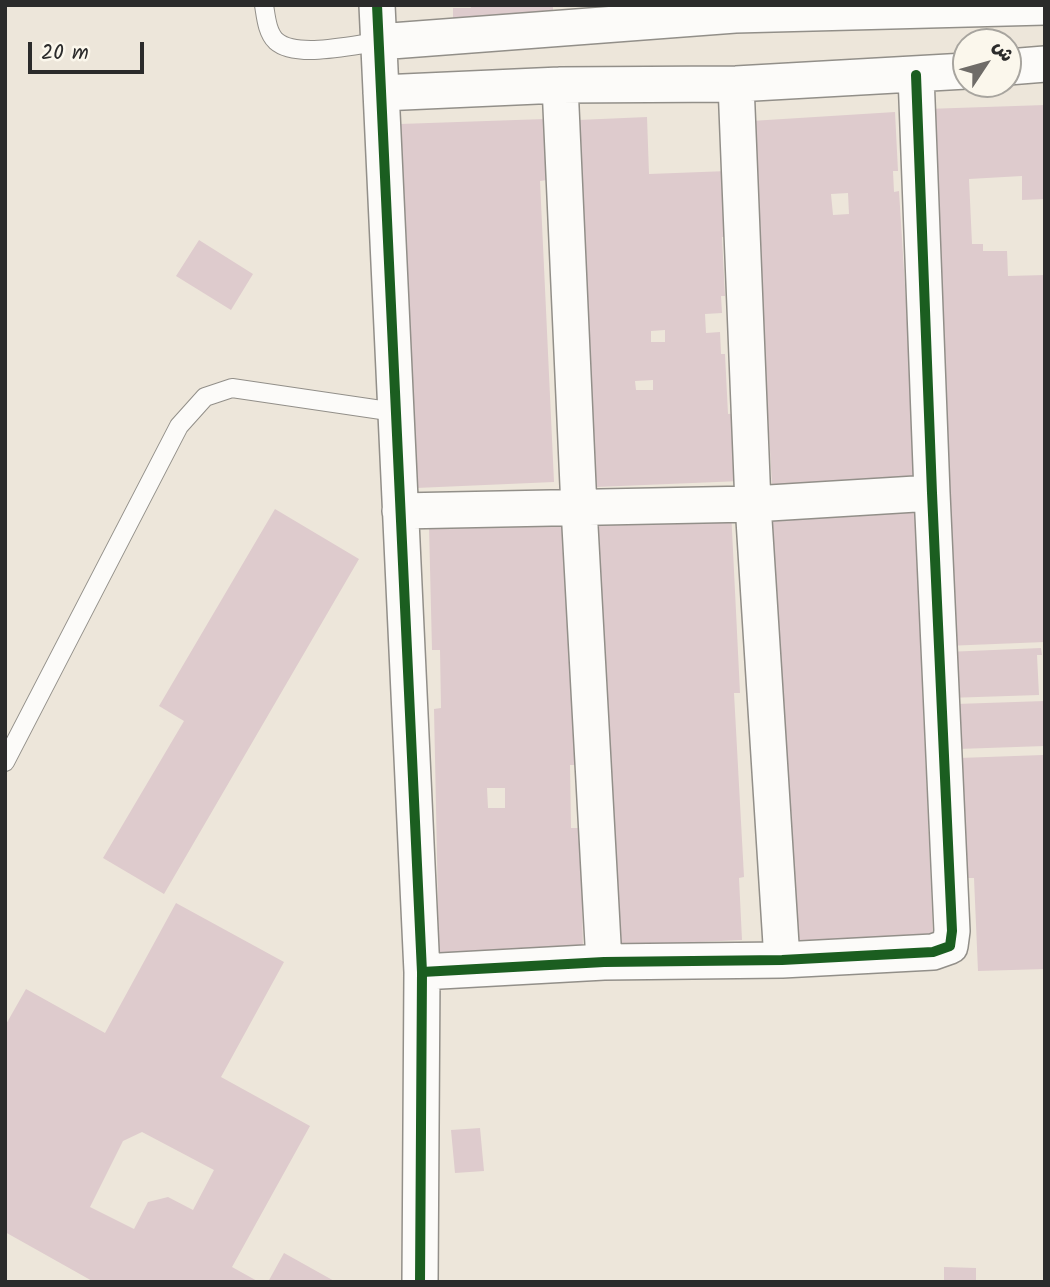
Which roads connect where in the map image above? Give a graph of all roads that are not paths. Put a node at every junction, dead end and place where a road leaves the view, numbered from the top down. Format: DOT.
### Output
graph roads {
  1 [pos="264,5"];
  2 [pos="377,5"];
  3 [pos="1045,7"];
  4 [pos="378,42"];
  5 [pos="1045,64"];
  6 [pos="1022,66"];
  7 [pos="952,72"];
  8 [pos="916,75"];
  9 [pos="736,84"];
  10 [pos="560,85"];
  11 [pos="381,93"];
  12 [pos="395,412"];
  13 [pos="932,493"];
  14 [pos="753,504"];
  15 [pos="579,508"];
  16 [pos="400,510"];
  17 [pos="5,762"];
  18 [pos="782,960"];
  19 [pos="604,962"];
  20 [pos="422,972"];
  21 [pos="420,1282"];
  1 -- 4 [label="lane"];
  2 -- 4 [label="street"];
  3 -- 4 [label="street"];
  4 -- 11 [label="street"];
  5 -- 6 [label="street"];
  7 -- 8 [label="street"];
  8 -- 9 [label="street"];
  8 -- 13 [label="street"];
  9 -- 10 [label="street"];
  9 -- 14 [label="street"];
  10 -- 11 [label="street"];
  10 -- 15 [label="street"];
  11 -- 12 [label="street"];
  12 -- 16 [label="street"];
  12 -- 17 [label="lane"];
  13 -- 14 [label="street"];
  13 -- 18 [label="street"];
  14 -- 15 [label="street"];
  14 -- 18 [label="street"];
  15 -- 16 [label="street"];
  15 -- 19 [label="street"];
  16 -- 20 [label="street"];
  18 -- 19 [label="street"];
  19 -- 20 [label="street"];
  20 -- 21 [label="street"];
}
